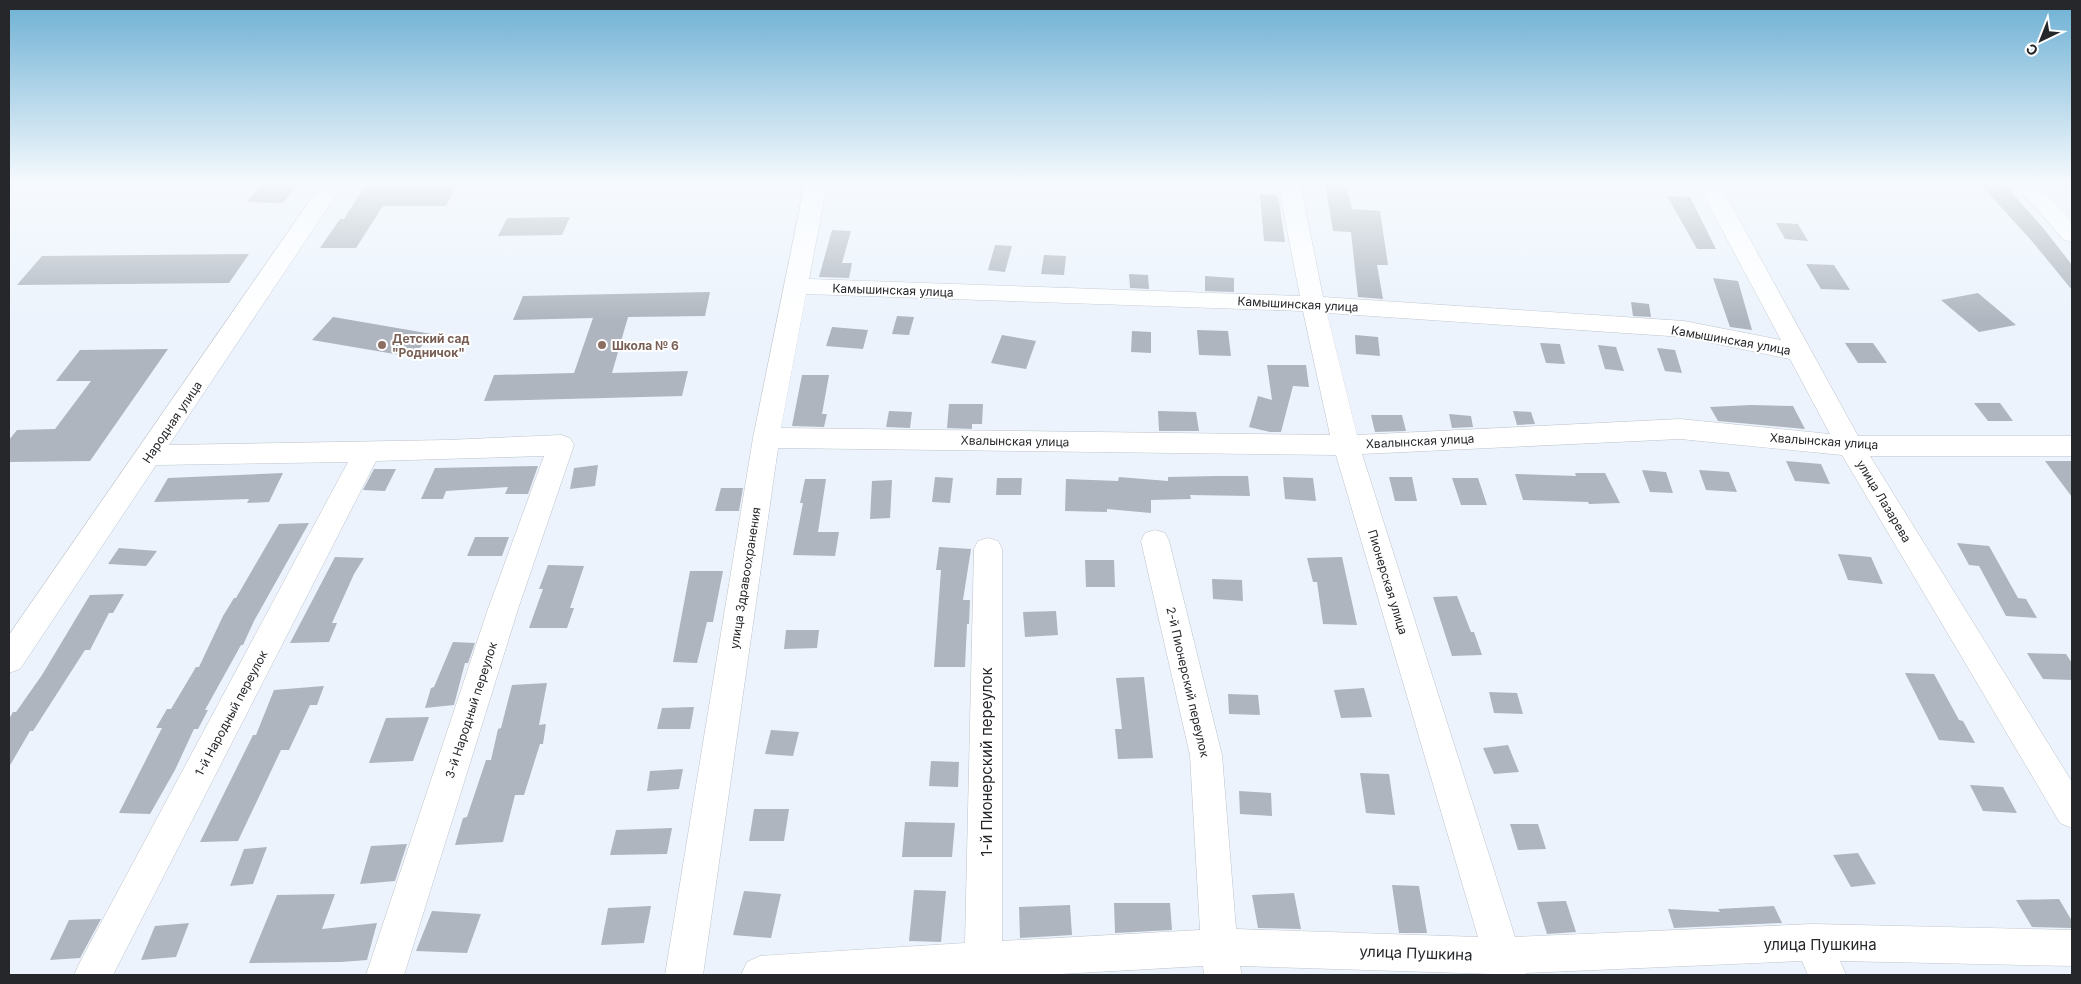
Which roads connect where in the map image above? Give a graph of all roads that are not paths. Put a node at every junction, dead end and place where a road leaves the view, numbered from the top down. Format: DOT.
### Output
graph roads {
  1 [pos="303,229"];
  2 [pos="807,229"];
  3 [pos="1298,229"];
  4 [pos="1733,229"];
  5 [pos="795,286"];
  6 [pos="1313,304"];
  7 [pos="1799,352"];
  8 [pos="766,438"];
  9 [pos="1346,444"];
  10 [pos="1850,446"];
  11 [pos="2072,446"];
  12 [pos="368,450"];
  13 [pos="149,455"];
  14 [pos="1155,540"];
  15 [pos="988,549"];
  16 [pos="9,660"];
  17 [pos="2072,812"];
  18 [pos="1812,942"];
  19 [pos="2072,948"];
  20 [pos="1221,961"];
  21 [pos="1506,966"];
  22 [pos="984,968"];
  23 [pos="93,975"];
  24 [pos="385,975"];
  25 [pos="684,975"];
  26 [pos="760,975"];
  27 [pos="1827,975"];
  1 -- 13 [label="street, Народная улица"];
  2 -- 5 [label="street, улица Здравоохранения"];
  3 -- 6 [label="street, Пионерская улица"];
  4 -- 7 [label="street, улица Лазарева"];
  5 -- 6 [label="street, Камышинская улица"];
  5 -- 8 [label="street, улица Здравоохранения"];
  6 -- 7 [label="street, Камышинская улица"];
  6 -- 9 [label="street, Пионерская улица"];
  7 -- 10 [label="street, улица Лазарева"];
  8 -- 9 [label="street, Хвалынская улица"];
  8 -- 25 [label="street, улица Здравоохранения"];
  9 -- 10 [label="street, Хвалынская улица"];
  9 -- 21 [label="street, Пионерская улица"];
  10 -- 11 [label="street, Хвалынская улица"];
  10 -- 17 [label="street, улица Лазарева"];
  12 -- 13 [label="street"];
  12 -- 23 [label="street, 1-й Народный переулок"];
  12 -- 24 [label="street, 3-й Народный переулок"];
  13 -- 16 [label="street, Народная улица"];
  14 -- 20 [label="street, 2-й Пионерский переулок"];
  15 -- 22 [label="street, 1-й Пионерский переулок"];
  18 -- 19 [label="street, улица Пушкина"];
  18 -- 21 [label="street, улица Пушкина"];
  18 -- 27 [label="street"];
  20 -- 21 [label="street, улица Пушкина"];
  20 -- 22 [label="street, улица Пушкина"];
  22 -- 26 [label="street, улица Пушкина"];
}
